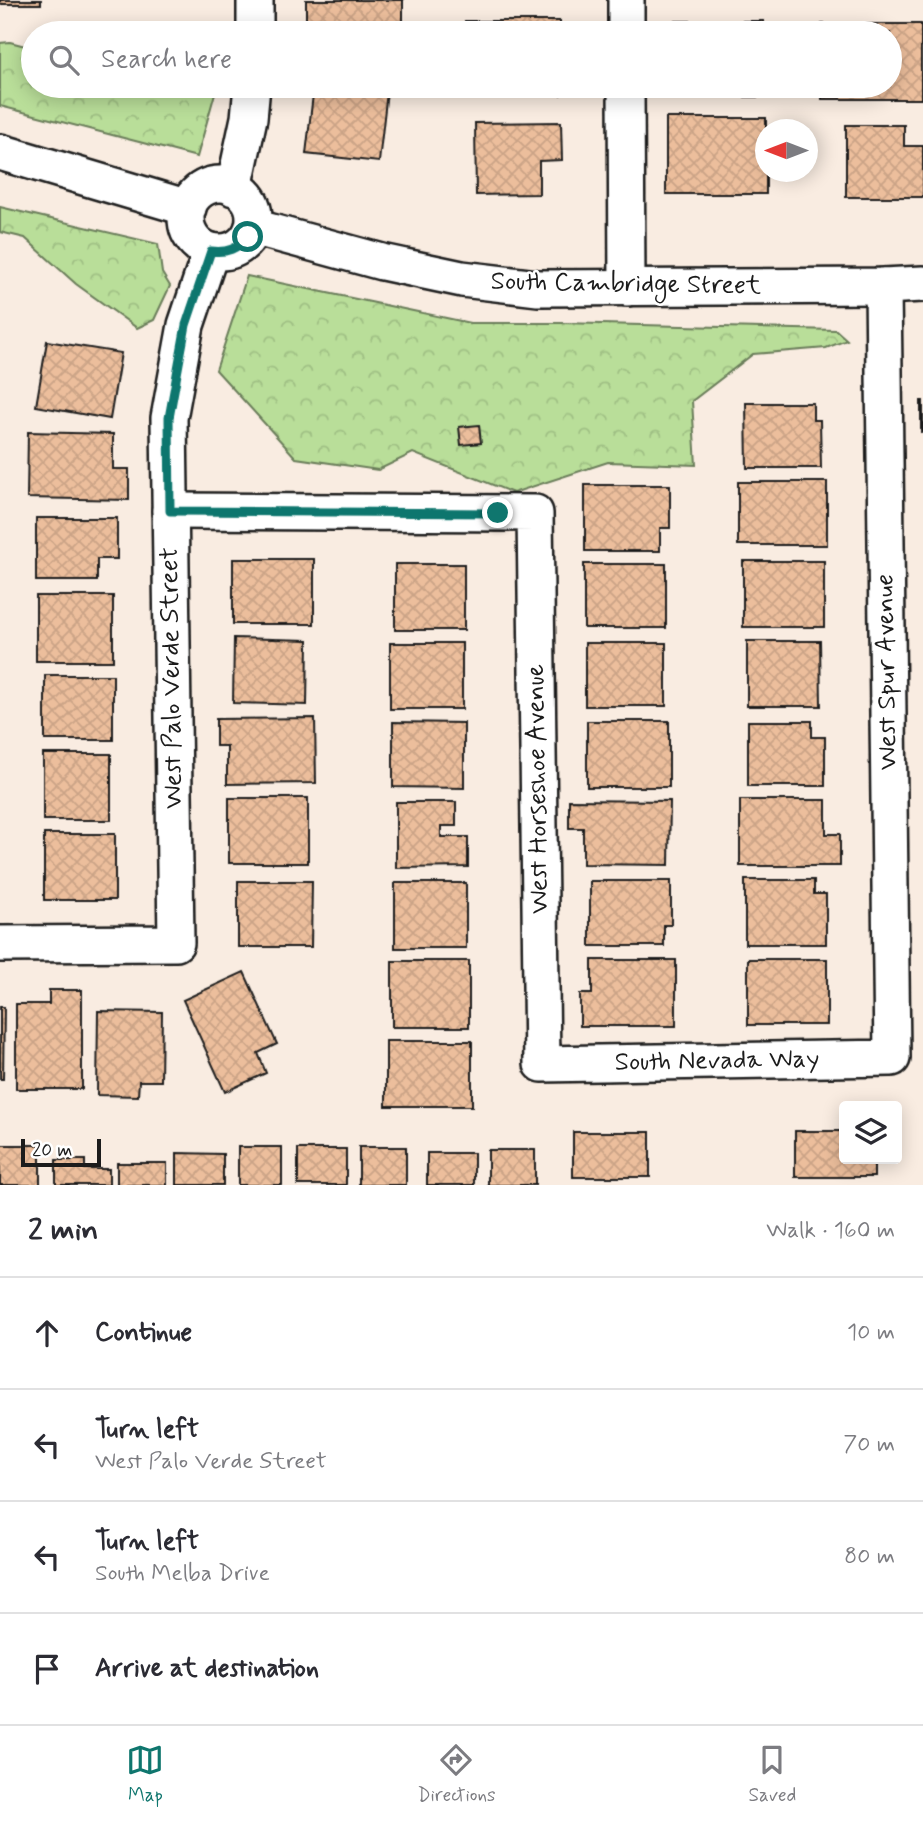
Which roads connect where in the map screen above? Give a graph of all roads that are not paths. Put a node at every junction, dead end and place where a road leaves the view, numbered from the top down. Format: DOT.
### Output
graph roads {
  1 [pos="255,0"];
  2 [pos="626,0"];
  3 [pos="255,21"];
  4 [pos="626,21"];
  5 [pos="251,98"];
  6 [pos="626,98"];
  7 [pos="0,152"];
  8 [pos="234,188"];
  9 [pos="188,208"];
  10 [pos="253,227"];
  11 [pos="211,251"];
  12 [pos="923,284"];
  13 [pos="883,286"];
  14 [pos="627,288"];
  15 [pos="170,511"];
  16 [pos="0,944"];
  17 [pos="892,1058"];
  18 [pos="542,1064"];
  1 -- 3 [label="street"];
  2 -- 4 [label="street"];
  5 -- 8 [label="street"];
  6 -- 14 [label="street"];
  7 -- 9 [label="street"];
  8 -- 9 [label="street"];
  8 -- 10 [label="street"];
  9 -- 11 [label="street"];
  10 -- 11 [label="street"];
  10 -- 14 [label="street, South Cambridge Street"];
  11 -- 15 [label="street, West Palo Verde Street"];
  12 -- 13 [label="street, South Cambridge Street"];
  13 -- 14 [label="street, South Cambridge Street"];
  13 -- 17 [label="street, West Spur Avenue"];
  15 -- 16 [label="street, West Palo Verde Street"];
  15 -- 18 [label="street, West Horseshoe Avenue"];
  17 -- 18 [label="street, South Nevada Way"];
}
